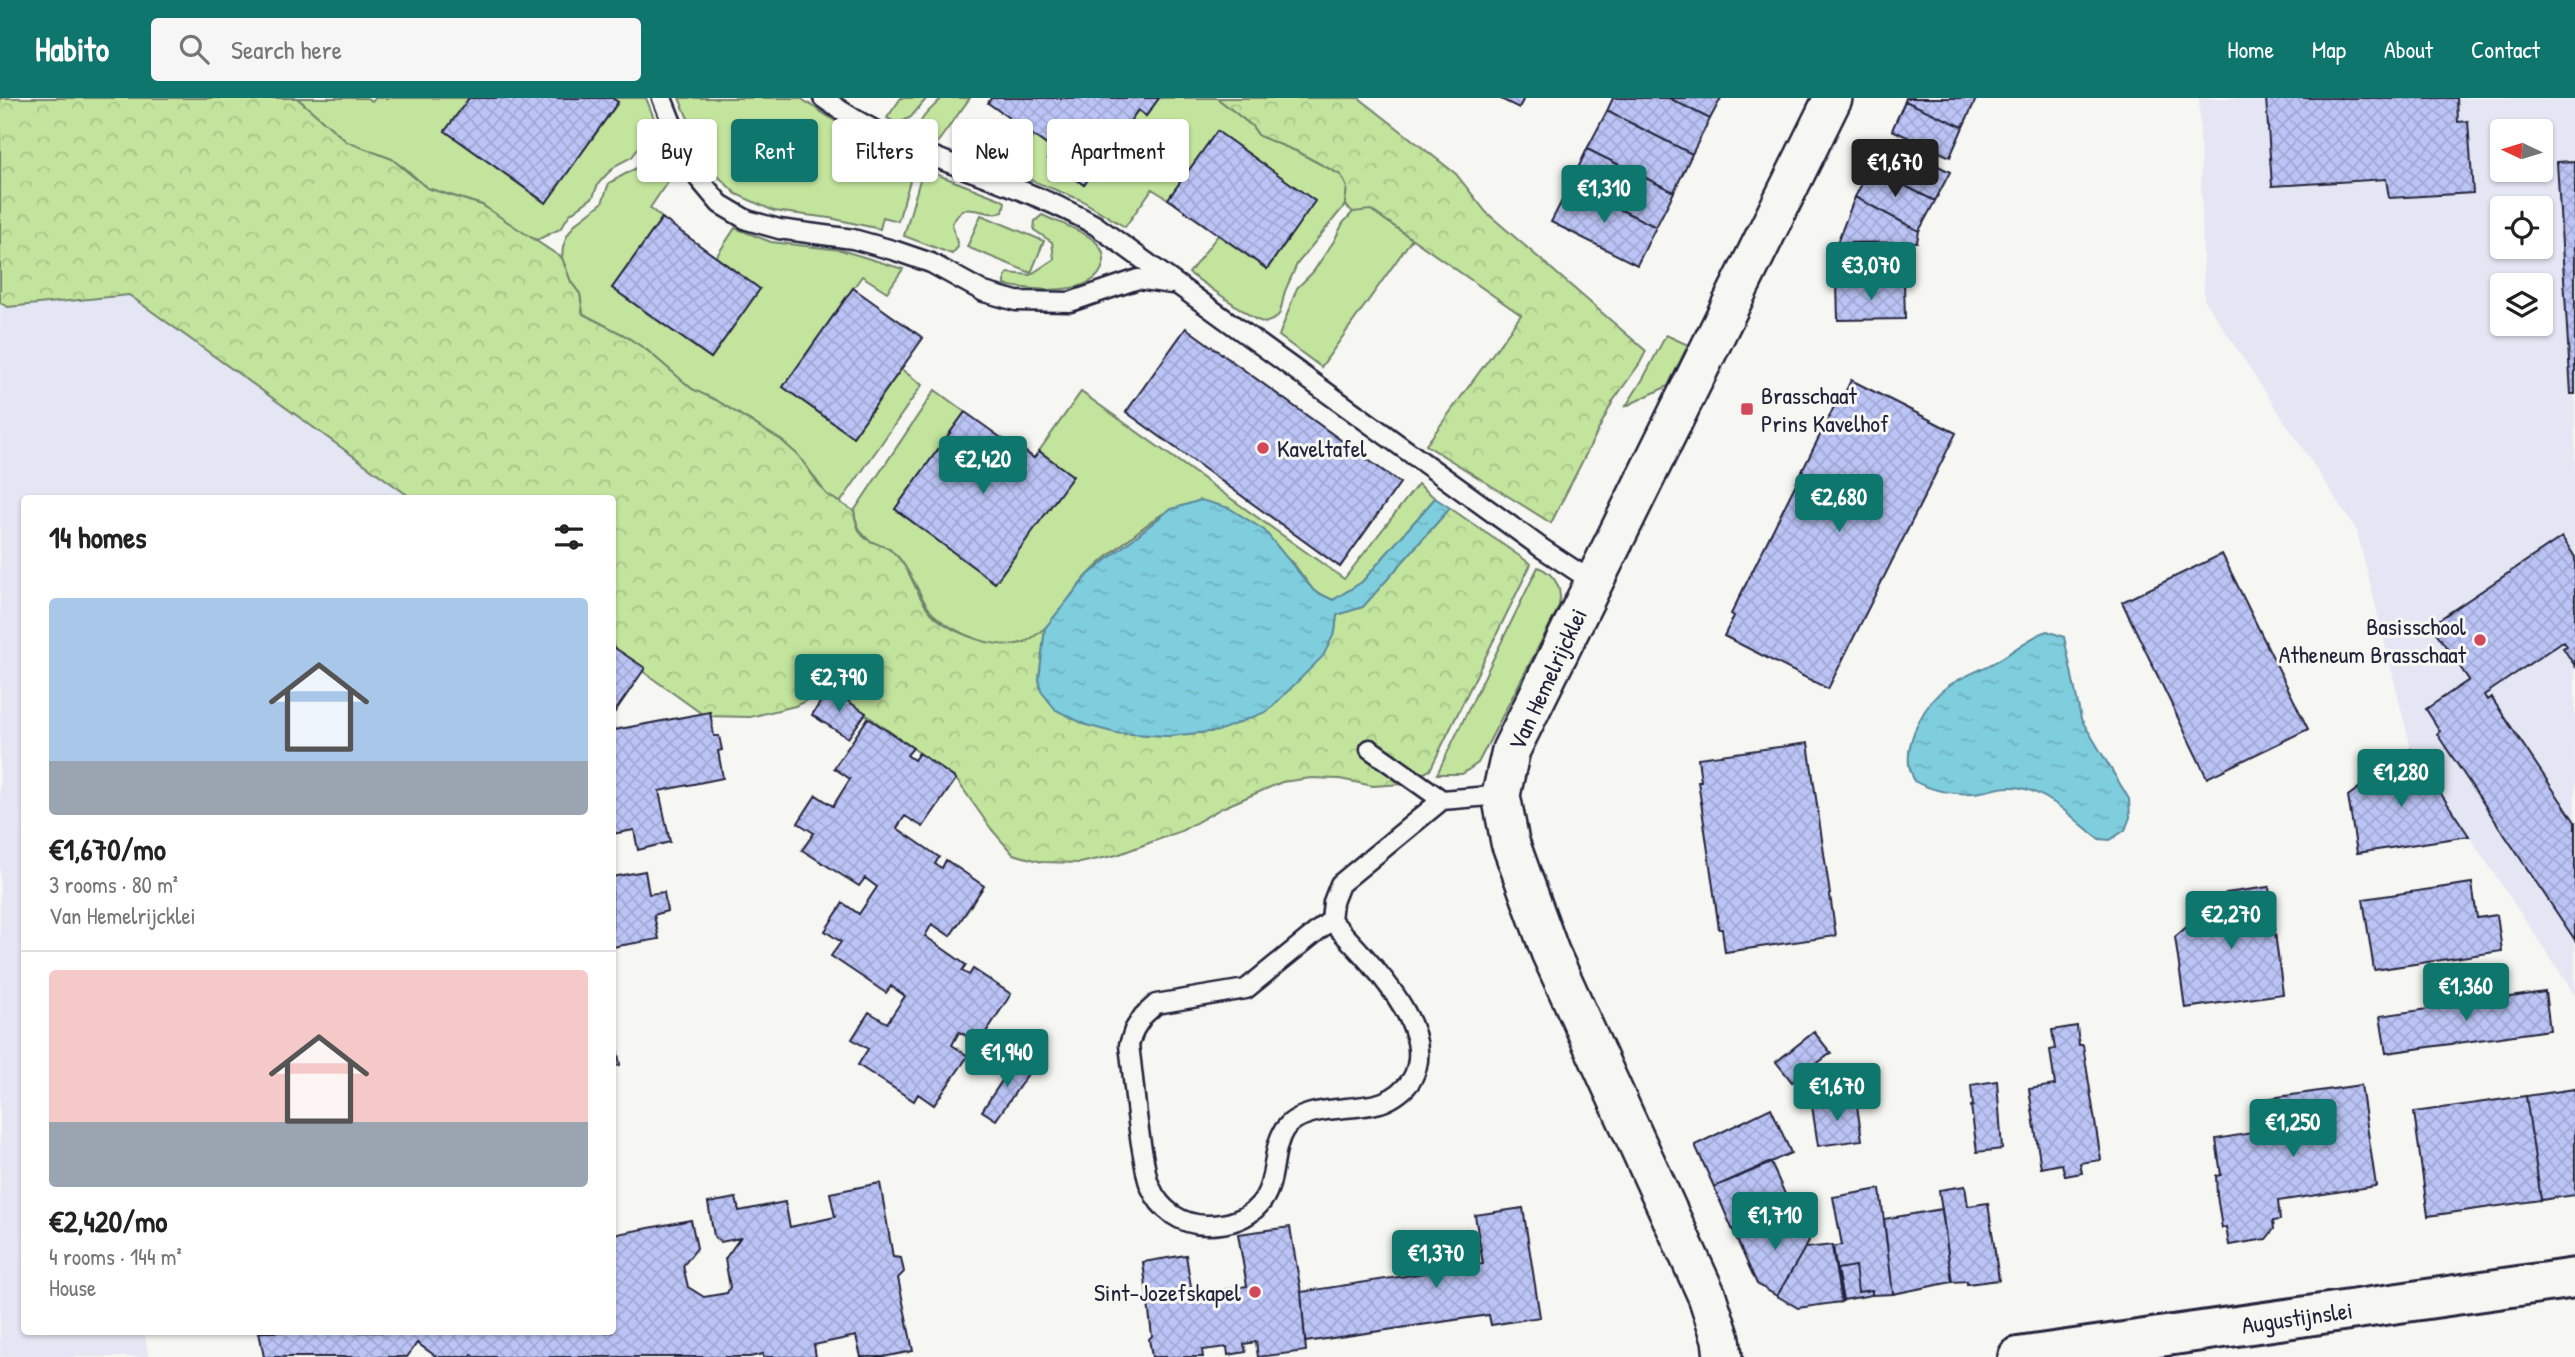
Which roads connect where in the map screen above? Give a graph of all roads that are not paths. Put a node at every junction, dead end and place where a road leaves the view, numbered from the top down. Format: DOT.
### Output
graph roads {
  1 [pos="662,98"];
  2 [pos="823,98"];
  3 [pos="1833,98"];
  4 [pos="1177,286"];
  5 [pos="1593,582"];
  6 [pos="1370,749"];
  7 [pos="1500,795"];
  8 [pos="1442,800"];
  9 [pos="1331,920"];
  10 [pos="2575,1278"];
  11 [pos="1723,1357"];
  12 [pos="2018,1357"];
  1 -- 4 [label="lane"];
  2 -- 4 [label="lane"];
  3 -- 5 [label="street, Van Hemelrijcklei"];
  4 -- 5 [label="lane"];
  5 -- 7 [label="street, Van Hemelrijcklei"];
  6 -- 8 [label="lane"];
  7 -- 8 [label="lane"];
  7 -- 11 [label="street, Van Hemelrijcklei"];
  8 -- 9 [label="lane"];
  9 -- 9 [label="lane"];
  10 -- 12 [label="street, Augustijnslei"];
}
